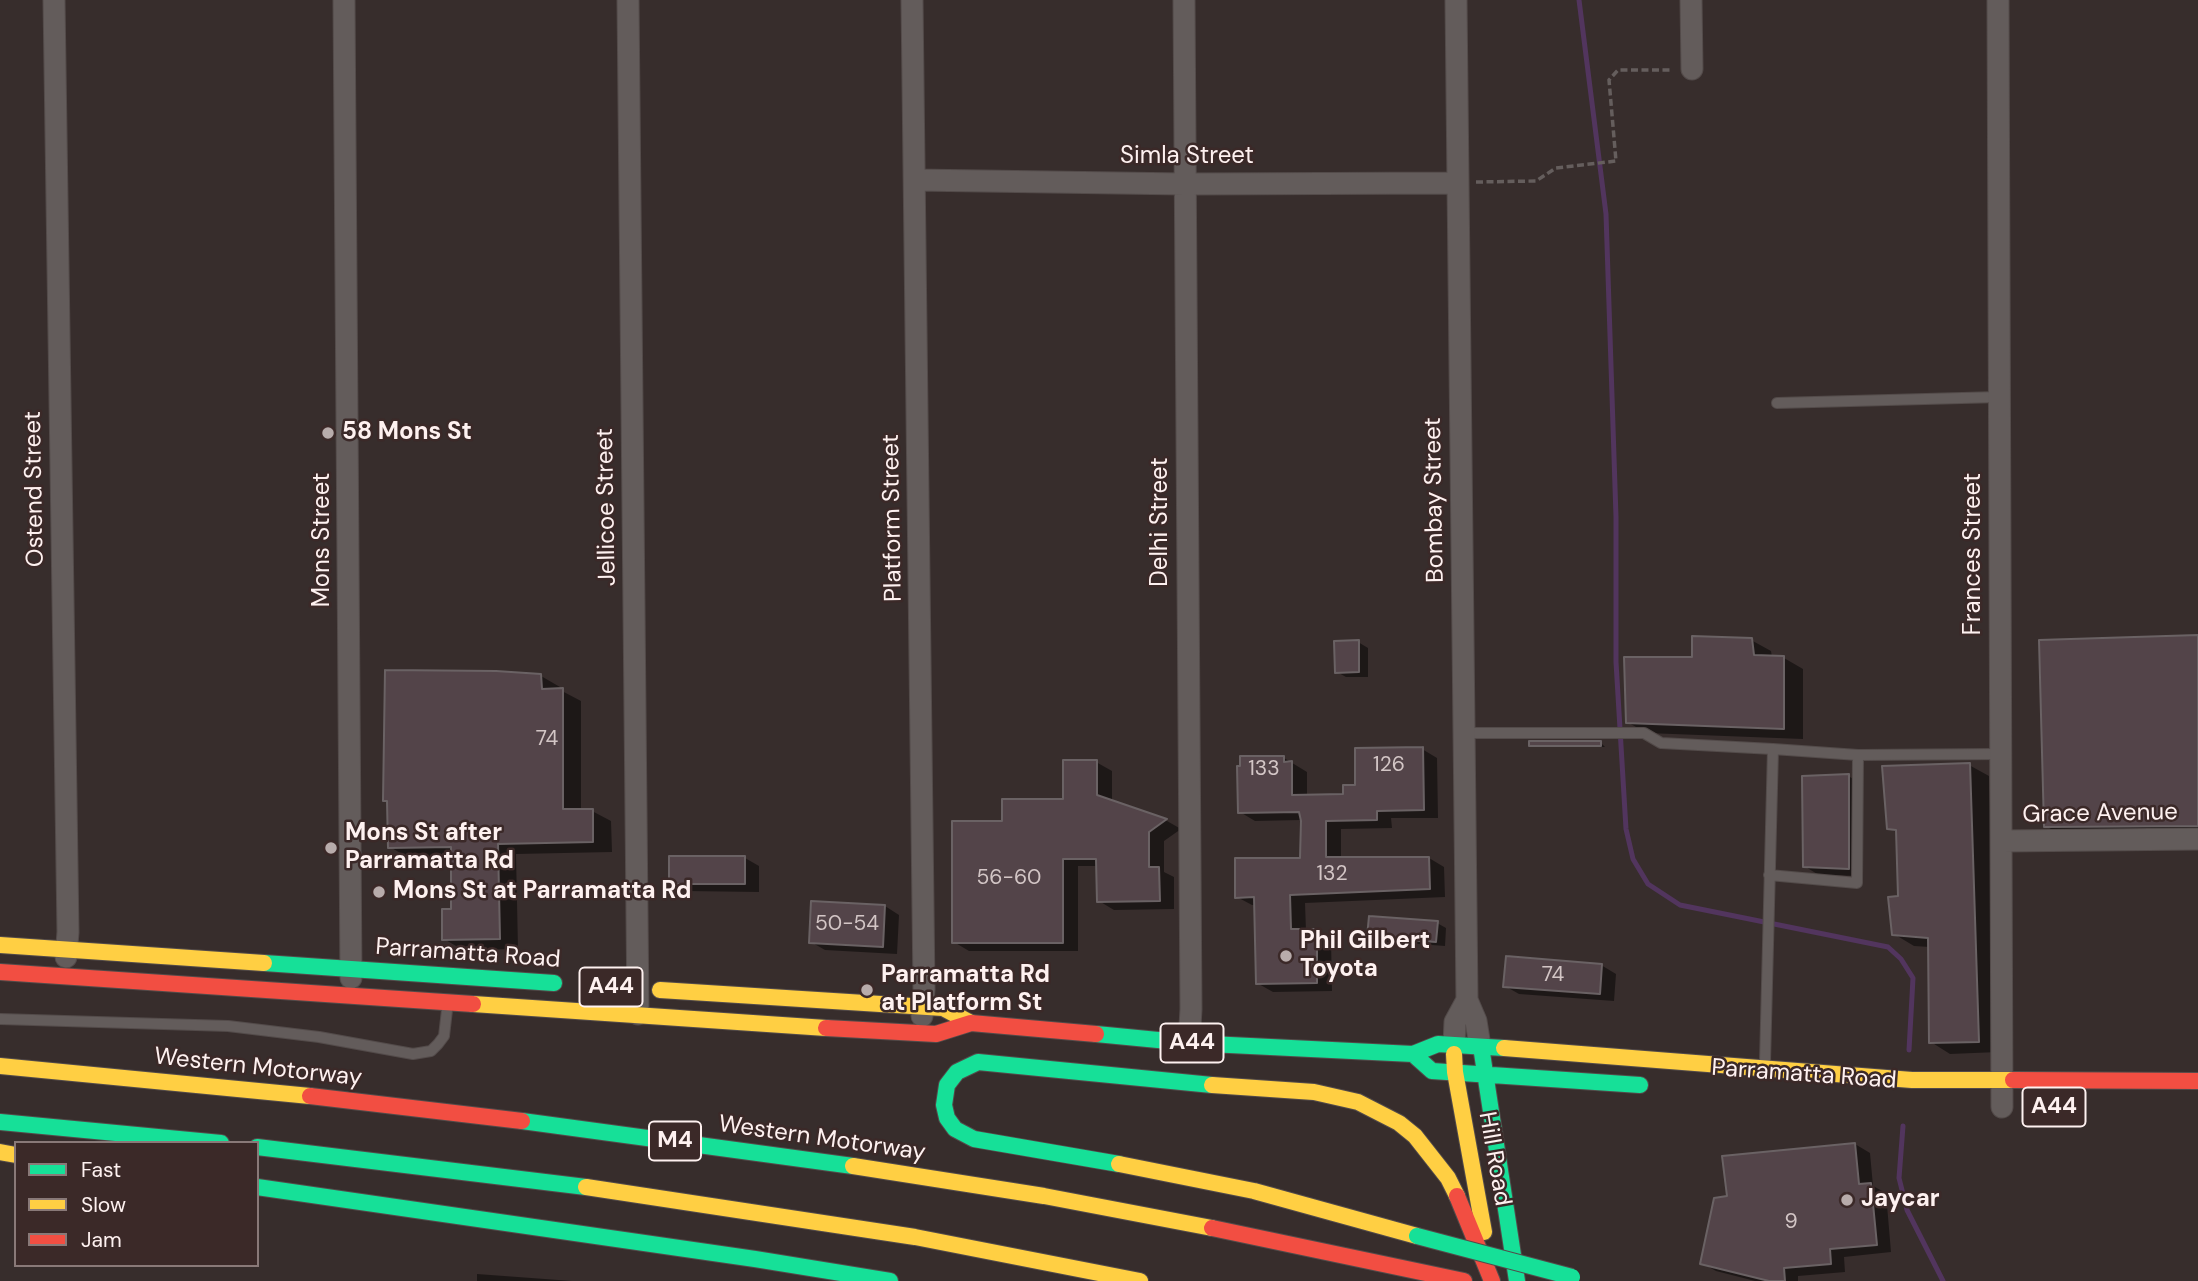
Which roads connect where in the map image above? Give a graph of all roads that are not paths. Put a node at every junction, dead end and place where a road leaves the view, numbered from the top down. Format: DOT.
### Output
graph roads {
  1 [pos="54,0"];
  2 [pos="344,0"];
  3 [pos="628,0"];
  4 [pos="912,0"];
  5 [pos="1184,0"];
  6 [pos="1456,0"];
  7 [pos="1691,0"];
  8 [pos="1997,0"];
  9 [pos="1692,69"];
  10 [pos="915,180"];
  11 [pos="1458,183"];
  12 [pos="1185,184"];
  13 [pos="1999,397"];
  14 [pos="1777,403"];
  15 [pos="1463,733"];
  16 [pos="1773,749"];
  17 [pos="2001,754"];
  18 [pos="1858,755"];
  19 [pos="2198,839"];
  20 [pos="2002,841"];
  21 [pos="1769,875"];
  22 [pos="0,945"];
  23 [pos="67,949"];
  24 [pos="352,969"];
  25 [pos="0,972"];
  26 [pos="449,975"];
  27 [pos="64,976"];
  28 [pos="571,984"];
  29 [pos="632,989"];
  30 [pos="350,996"];
  31 [pos="1467,1000"];
  32 [pos="447,1003"];
  33 [pos="923,1006"];
  34 [pos="638,1014"];
  35 [pos="0,1019"];
  36 [pos="971,1023"];
  37 [pos="921,1034"];
  38 [pos="1189,1043"];
  39 [pos="1454,1045"];
  40 [pos="1480,1046"];
  41 [pos="1413,1054"];
  42 [pos="0,1066"];
  43 [pos="1765,1069"];
  44 [pos="1455,1072"];
  45 [pos="1485,1073"];
  46 [pos="2003,1081"];
  47 [pos="2198,1081"];
  48 [pos="1651,1086"];
  49 [pos="2003,1107"];
  50 [pos="0,1122"];
  51 [pos="200,1141"];
  52 [pos="259,1147"];
  53 [pos="259,1187"];
  54 [pos="1578,1279"];
  55 [pos="890,1281"];
  56 [pos="1140,1281"];
  57 [pos="1464,1281"];
  58 [pos="1492,1281"];
  59 [pos="1517,1281"];
  1 -- 23 [label="street, Ostend Street"];
  2 -- 24 [label="street, Mons Street"];
  3 -- 29 [label="street, Jellicoe Street"];
  4 -- 10 [label="street, Platform Street"];
  5 -- 12 [label="street, Delhi Street"];
  6 -- 11 [label="street, Bombay Street"];
  7 -- 9 [label="street"];
  8 -- 13 [label="street, Frances Street"];
  10 -- 12 [label="street, Simla Street"];
  10 -- 33 [label="street, Platform Street"];
  11 -- 12 [label="street, Simla Street"];
  11 -- 15 [label="street, Bombay Street"];
  12 -- 38 [label="street, Delhi Street"];
  13 -- 14 [label="lane"];
  13 -- 17 [label="street, Frances Street"];
  15 -- 16 [label="lane"];
  15 -- 31 [label="street, Bombay Street"];
  16 -- 18 [label="lane"];
  16 -- 21 [label="lane"];
  17 -- 18 [label="lane"];
  17 -- 20 [label="street, Frances Street"];
  18 -- 21 [label="lane"];
  19 -- 20 [label="street, Grace Avenue"];
  20 -- 46 [label="street, Frances Street"];
  21 -- 43 [label="lane"];
  22 -- 23 [label="main road, Parramatta Road / A44"];
  23 -- 24 [label="main road, Parramatta Road / A44"];
  23 -- 27 [label="street, Ostend Street"];
  24 -- 26 [label="main road, Parramatta Road / A44"];
  24 -- 30 [label="street, Mons Street"];
  25 -- 27 [label="main road, Parramatta Road / A44"];
  26 -- 28 [label="main road, Parramatta Road / A44"];
  26 -- 32 [label="lane"];
  27 -- 30 [label="main road, Parramatta Road / A44"];
  29 -- 33 [label="main road, Parramatta Road / A44"];
  29 -- 34 [label="street, Jellicoe Street"];
  30 -- 32 [label="main road, Parramatta Road / A44"];
  31 -- 39 [label="street, Bombay Street"];
  31 -- 40 [label="street, Bombay Street"];
  32 -- 34 [label="main road, Parramatta Road / A44"];
  32 -- 35 [label="lane"];
  33 -- 36 [label="main road, Parramatta Road / A44"];
  33 -- 37 [label="street, Platform Street"];
  34 -- 37 [label="main road, Parramatta Road / A44"];
  36 -- 37 [label="main road, Parramatta Road / A44"];
  36 -- 38 [label="main road, Parramatta Road / A44"];
  38 -- 41 [label="main road, Parramatta Road / A44"];
  39 -- 40 [label="main road, Parramatta Road / A44"];
  39 -- 41 [label="main road, Parramatta Road / A44"];
  39 -- 44 [label="main road, Hill Road"];
  40 -- 43 [label="main road, Parramatta Road / A44"];
  40 -- 45 [label="main road, Hill Road"];
  41 -- 44 [label="main road, Parramatta Road / A44"];
  42 -- 57 [label="main road, Western Motorway / M4"];
  43 -- 46 [label="main road, Parramatta Road / A44"];
  44 -- 45 [label="main road, Parramatta Road / A44"];
  44 -- 58 [label="main road, Hill Road"];
  45 -- 48 [label="main road, Parramatta Road / A44"];
  45 -- 59 [label="main road, Hill Road"];
  46 -- 47 [label="main road, Parramatta Road / A44"];
  46 -- 49 [label="street, Frances Street"];
  50 -- 51 [label="main road"];
  52 -- 56 [label="main road, M4"];
  53 -- 55 [label="main road"];
  54 -- 58 [label="main road, bridge"];
}
